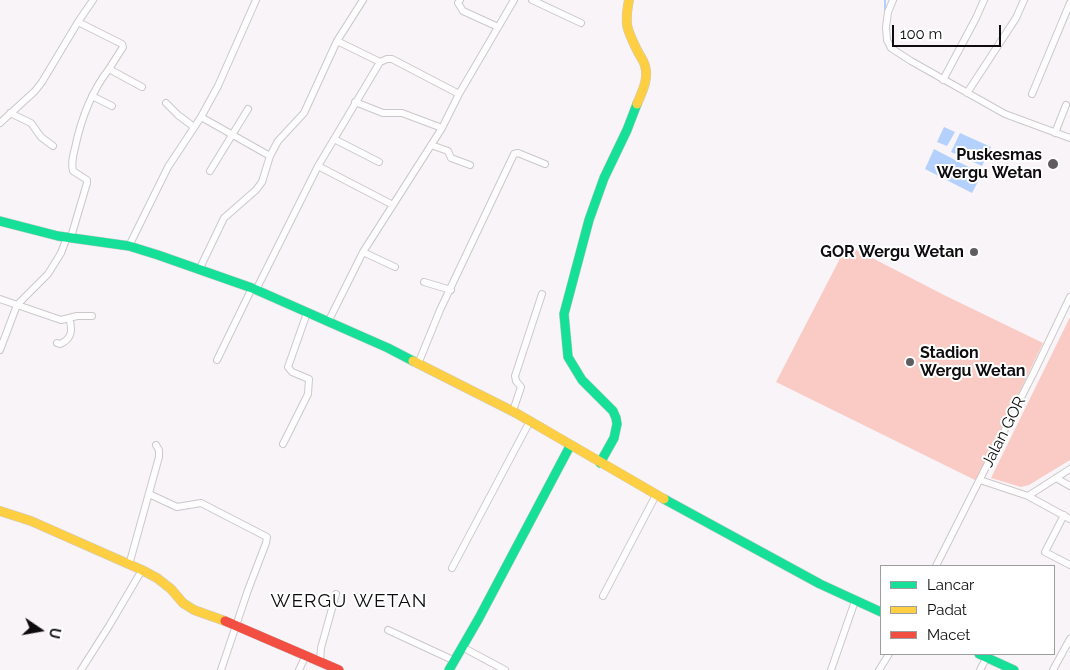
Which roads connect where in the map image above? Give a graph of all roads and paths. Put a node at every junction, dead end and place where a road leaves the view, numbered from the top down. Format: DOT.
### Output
graph roads {
  1 [pos="93,0"];
  2 [pos="256,0"];
  3 [pos="363,0"];
  4 [pos="460,0"];
  5 [pos="514,0"];
  6 [pos="532,0"];
  7 [pos="629,0"];
  8 [pos="892,0"];
  9 [pos="984,0"];
  10 [pos="1024,0"];
  11 [pos="1070,3"];
  12 [pos="78,22"];
  13 [pos="581,23"];
  14 [pos="498,27"];
  15 [pos="338,40"];
  16 [pos="380,62"];
  17 [pos="109,69"];
  18 [pos="943,80"];
  19 [pos="142,87"];
  20 [pos="967,93"];
  21 [pos="459,94"];
  22 [pos="1032,94"];
  23 [pos="92,96"];
  24 [pos="166,102"];
  25 [pos="355,102"];
  26 [pos="1066,105"];
  27 [pos="112,106"];
  28 [pos="248,109"];
  29 [pos="0,111"];
  30 [pos="9,114"];
  31 [pos="201,117"];
  32 [pos="0,122"];
  33 [pos="194,127"];
  34 [pos="442,128"];
  35 [pos="1055,133"];
  36 [pos="232,136"];
  37 [pos="334,138"];
  38 [pos="1070,138"];
  39 [pos="431,145"];
  40 [pos="53,146"];
  41 [pos="270,156"];
  42 [pos="379,162"];
  43 [pos="545,164"];
  44 [pos="470,165"];
  45 [pos="318,166"];
  46 [pos="210,171"];
  47 [pos="393,205"];
  48 [pos="0,222"];
  49 [pos="69,237"];
  50 [pos="128,246"];
  51 [pos="363,252"];
  52 [pos="396,268"];
  53 [pos="199,270"];
  54 [pos="424,282"];
  55 [pos="254,289"];
  56 [pos="451,290"];
  57 [pos="542,294"];
  58 [pos="1070,297"];
  59 [pos="0,299"];
  60 [pos="17,305"];
  61 [pos="307,313"];
  62 [pos="92,316"];
  63 [pos="69,318"];
  64 [pos="328,322"];
  65 [pos="57,343"];
  66 [pos="0,350"];
  67 [pos="217,360"];
  68 [pos="418,364"];
  69 [pos="512,411"];
  70 [pos="530,421"];
  71 [pos="283,444"];
  72 [pos="156,445"];
  73 [pos="570,446"];
  74 [pos="600,463"];
  75 [pos="1070,469"];
  76 [pos="1056,478"];
  77 [pos="980,480"];
  78 [pos="1070,486"];
  79 [pos="149,494"];
  80 [pos="656,495"];
  81 [pos="1028,496"];
  82 [pos="0,511"];
  83 [pos="1067,517"];
  84 [pos="129,565"];
  85 [pos="937,565"];
  86 [pos="1070,565"];
  87 [pos="452,568"];
  88 [pos="142,570"];
  89 [pos="336,594"];
  90 [pos="603,596"];
  91 [pos="855,602"];
  92 [pos="880,612"];
  93 [pos="235,625"];
  94 [pos="388,630"];
  95 [pos="1070,638"];
  96 [pos="462,647"];
  97 [pos="888,655"];
  98 [pos="306,656"];
  99 [pos="983,656"];
  100 [pos="320,661"];
  101 [pos="455,661"];
  102 [pos="82,669"];
  103 [pos="221,670"];
  104 [pos="299,670"];
  105 [pos="339,670"];
  106 [pos="448,670"];
  107 [pos="505,670"];
  108 [pos="831,670"];
  109 [pos="879,670"];
  110 [pos="980,670"];
  111 [pos="1014,670"];
  112 [pos="1053,670"];
  1 -- 12 [label="street"];
  2 -- 31 [label="street"];
  3 -- 15 [label="street"];
  4 -- 14 [label="street"];
  5 -- 14 [label="street"];
  6 -- 13 [label="street"];
  7 -- 74 [label="street"];
  8 -- 18 [label="street"];
  9 -- 18 [label="street"];
  10 -- 20 [label="street"];
  11 -- 22 [label="street"];
  12 -- 17 [label="street"];
  12 -- 30 [label="street"];
  14 -- 21 [label="street"];
  15 -- 16 [label="street"];
  15 -- 41 [label="street"];
  16 -- 21 [label="street"];
  16 -- 25 [label="street"];
  17 -- 19 [label="street"];
  17 -- 23 [label="street"];
  18 -- 20 [label="street"];
  20 -- 35 [label="street"];
  21 -- 34 [label="street"];
  23 -- 27 [label="street"];
  23 -- 49 [label="street"];
  24 -- 33 [label="street"];
  25 -- 34 [label="street"];
  25 -- 37 [label="street"];
  26 -- 35 [label="street"];
  28 -- 36 [label="street"];
  29 -- 30 [label="street"];
  30 -- 32 [label="street"];
  30 -- 40 [label="street"];
  31 -- 33 [label="street"];
  31 -- 36 [label="street"];
  33 -- 50 [label="street"];
  34 -- 39 [label="street"];
  35 -- 38 [label="street"];
  36 -- 41 [label="street"];
  36 -- 46 [label="street"];
  37 -- 42 [label="street"];
  37 -- 45 [label="street"];
  39 -- 44 [label="street"];
  39 -- 47 [label="street"];
  41 -- 53 [label="street"];
  43 -- 56 [label="street"];
  45 -- 47 [label="street"];
  45 -- 55 [label="street"];
  47 -- 51 [label="street"];
  48 -- 49 [label="street"];
  49 -- 50 [label="street"];
  49 -- 60 [label="street"];
  50 -- 53 [label="street"];
  51 -- 52 [label="street"];
  51 -- 64 [label="street"];
  53 -- 55 [label="street"];
  54 -- 56 [label="street"];
  55 -- 61 [label="street"];
  55 -- 67 [label="street"];
  56 -- 68 [label="street"];
  57 -- 69 [label="street"];
  58 -- 77 [label="street, Jalan GOR"];
  59 -- 60 [label="street"];
  60 -- 63 [label="street"];
  60 -- 66 [label="street"];
  61 -- 64 [label="street"];
  61 -- 71 [label="street"];
  62 -- 63 [label="street"];
  63 -- 65 [label="street"];
  64 -- 68 [label="street"];
  68 -- 69 [label="street"];
  69 -- 70 [label="street"];
  70 -- 73 [label="street"];
  70 -- 87 [label="street"];
  72 -- 79 [label="street"];
  73 -- 74 [label="street"];
  73 -- 96 [label="street"];
  74 -- 80 [label="street"];
  75 -- 76 [label="street"];
  76 -- 78 [label="street"];
  76 -- 81 [label="street"];
  77 -- 81 [label="street"];
  77 -- 85 [label="street, Jalan GOR"];
  79 -- 84 [label="street"];
  79 -- 93 [label="street"];
  80 -- 90 [label="street"];
  80 -- 91 [label="street"];
  81 -- 83 [label="street"];
  82 -- 84 [label="street"];
  83 -- 86 [label="street"];
  84 -- 88 [label="street"];
  88 -- 93 [label="street"];
  88 -- 102 [label="street"];
  89 -- 100 [label="street"];
  91 -- 92 [label="street"];
  91 -- 108 [label="street"];
  93 -- 98 [label="street"];
  93 -- 103 [label="street"];
  94 -- 101 [label="street"];
  95 -- 112 [label="street"];
  96 -- 101 [label="street"];
  96 -- 107 [label="street"];
  97 -- 109 [label="street"];
  98 -- 100 [label="street"];
  98 -- 104 [label="street"];
  99 -- 110 [label="street"];
  99 -- 111 [label="street"];
  100 -- 105 [label="street"];
  101 -- 106 [label="street"];
}
